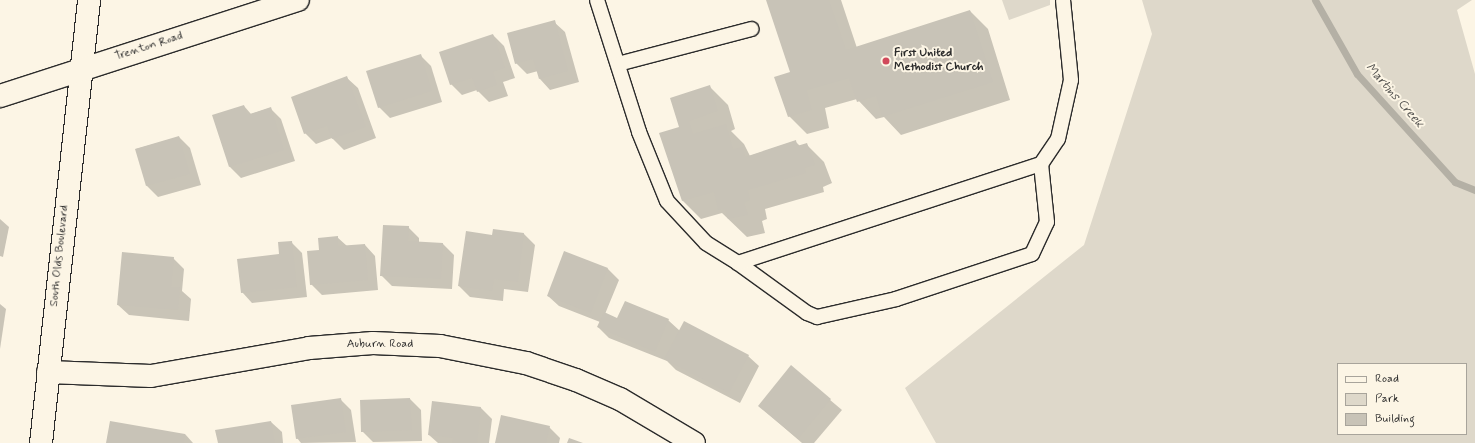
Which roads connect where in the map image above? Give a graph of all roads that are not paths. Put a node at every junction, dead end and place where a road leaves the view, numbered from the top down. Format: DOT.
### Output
graph roads {
  1 [pos="89,0"];
  2 [pos="298,0"];
  3 [pos="597,0"];
  4 [pos="1063,0"];
  5 [pos="751,29"];
  6 [pos="618,64"];
  7 [pos="81,68"];
  8 [pos="0,96"];
  9 [pos="1042,164"];
  10 [pos="738,263"];
  11 [pos="48,372"];
  12 [pos="41,443"];
  13 [pos="694,443"];
  1 -- 7 [label="street, South Olds Boulevard"];
  2 -- 7 [label="street, Trenton Road"];
  3 -- 6 [label="lane"];
  4 -- 9 [label="lane"];
  5 -- 6 [label="lane"];
  6 -- 10 [label="lane"];
  7 -- 8 [label="street, Trenton Road"];
  7 -- 11 [label="street, South Olds Boulevard"];
  9 -- 10 [label="lane"];
  9 -- 10 [label="lane"];
  11 -- 12 [label="street, South Olds Boulevard"];
  11 -- 13 [label="street, Auburn Road"];
}
